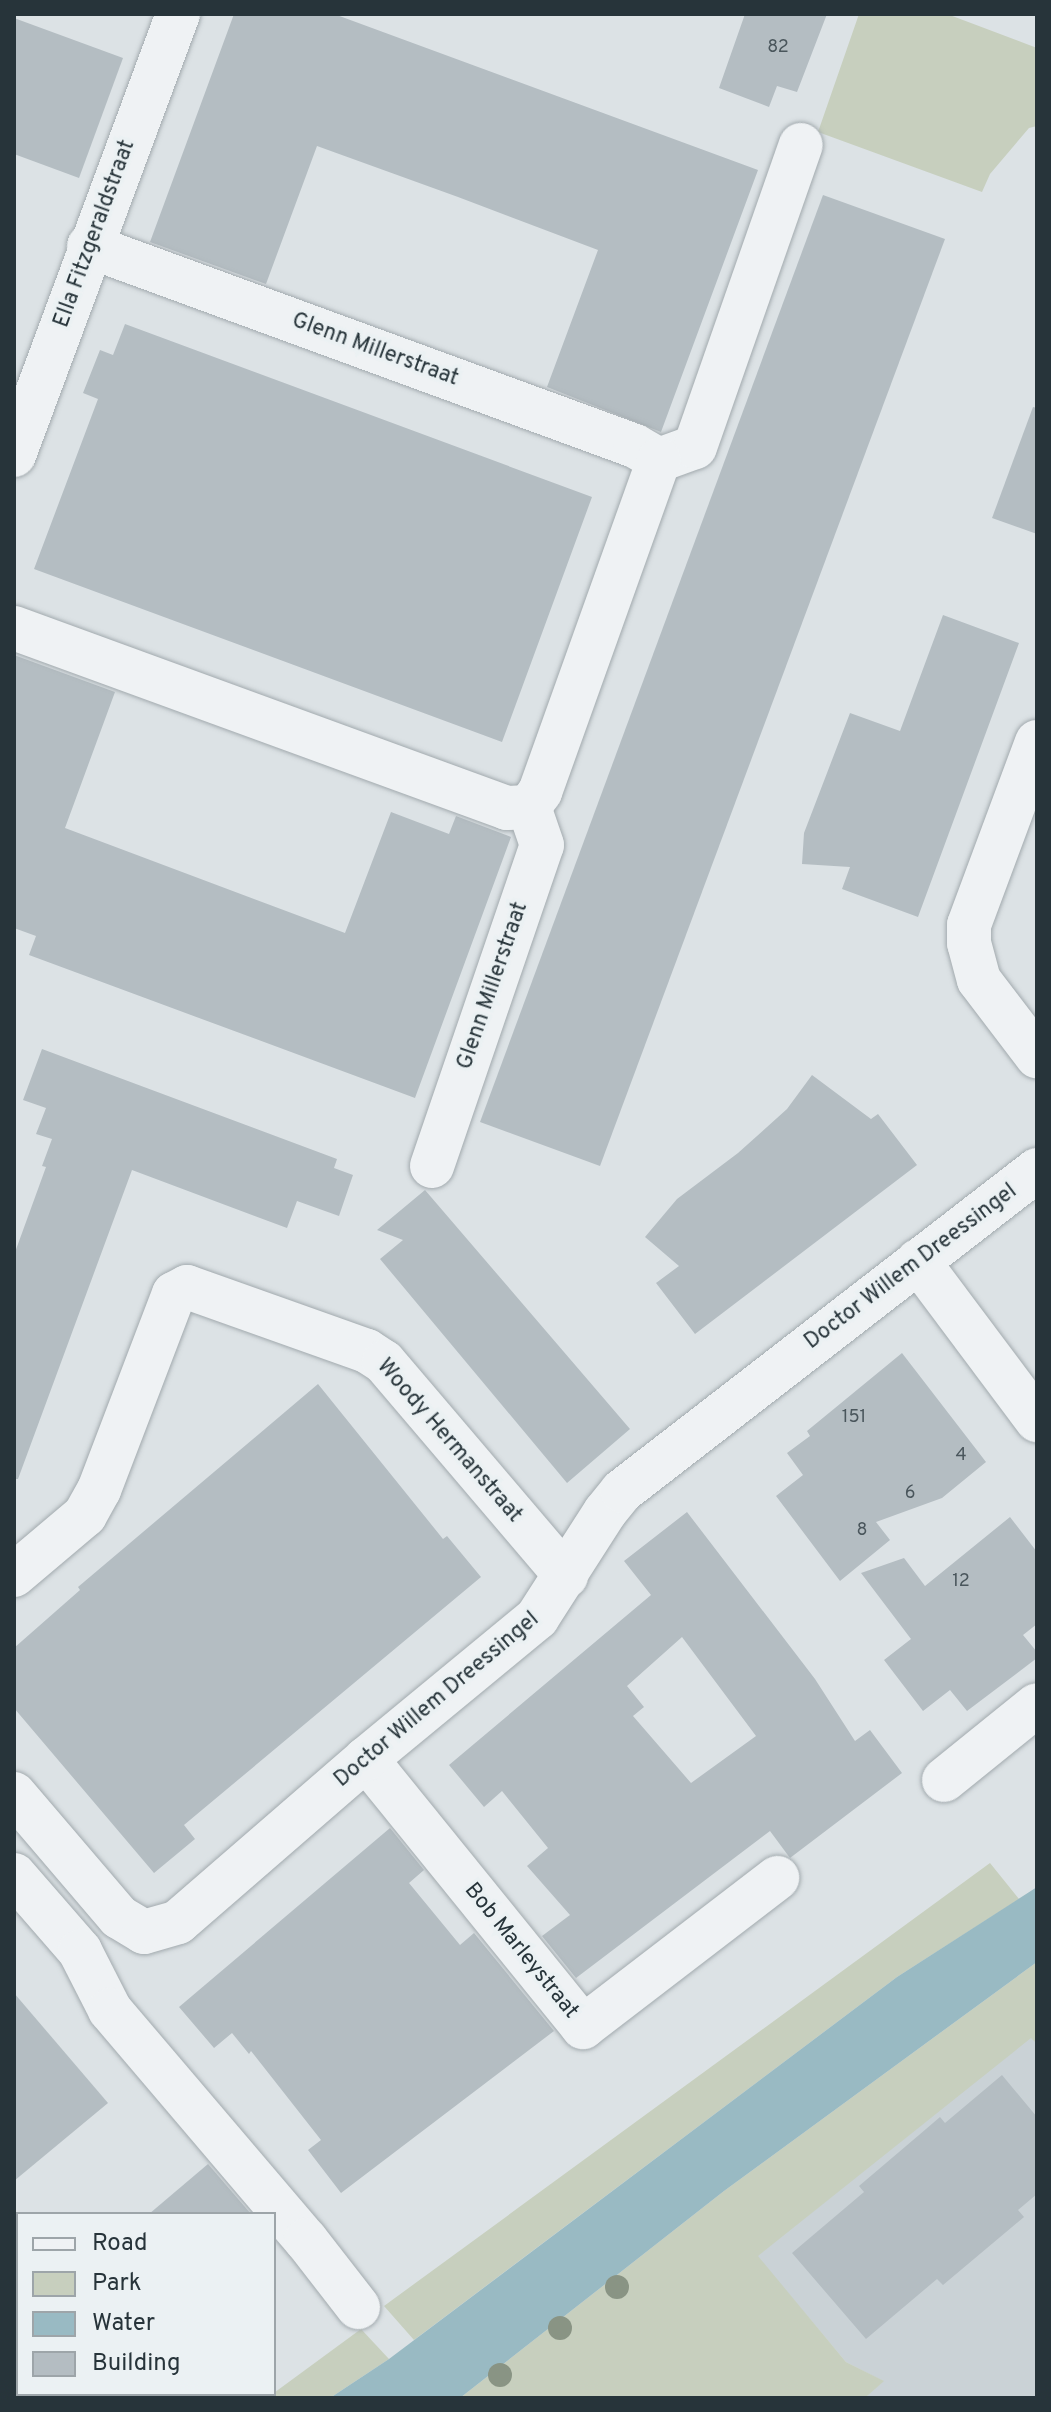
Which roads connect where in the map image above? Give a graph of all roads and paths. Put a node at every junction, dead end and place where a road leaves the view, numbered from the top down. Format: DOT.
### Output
graph roads {
  1 [pos="178,14"];
  2 [pos="801,145"];
  3 [pos="89,246"];
  4 [pos="14,455"];
  5 [pos="659,460"];
  6 [pos="14,628"];
  7 [pos="1037,742"];
  8 [pos="529,807"];
  9 [pos="1037,1056"];
  10 [pos="432,1166"];
  11 [pos="1037,1170"];
  12 [pos="918,1261"];
  13 [pos="1037,1420"];
  14 [pos="14,1575"];
  15 [pos="566,1576"];
  16 [pos="1037,1705"];
  17 [pos="366,1759"];
  18 [pos="944,1780"];
  19 [pos="14,1794"];
  20 [pos="14,1875"];
  21 [pos="777,1878"];
  22 [pos="358,2307"];
  1 -- 3 [label="street, Ella Fitzgeraldstraat"];
  2 -- 5 [label="street"];
  3 -- 4 [label="street, Ella Fitzgeraldstraat"];
  3 -- 5 [label="street, Glenn Millerstraat"];
  5 -- 8 [label="street"];
  6 -- 8 [label="street"];
  7 -- 9 [label="street"];
  8 -- 10 [label="street, Glenn Millerstraat"];
  11 -- 12 [label="street, Doctor Willem Dreessingel"];
  12 -- 13 [label="street"];
  12 -- 15 [label="street, Doctor Willem Dreessingel"];
  14 -- 15 [label="street, Woody Hermanstraat"];
  15 -- 17 [label="street, Doctor Willem Dreessingel"];
  16 -- 18 [label="street"];
  17 -- 19 [label="street, Doctor Willem Dreessingel"];
  17 -- 21 [label="street, Bob Marleystraat"];
  20 -- 22 [label="street"];
}
